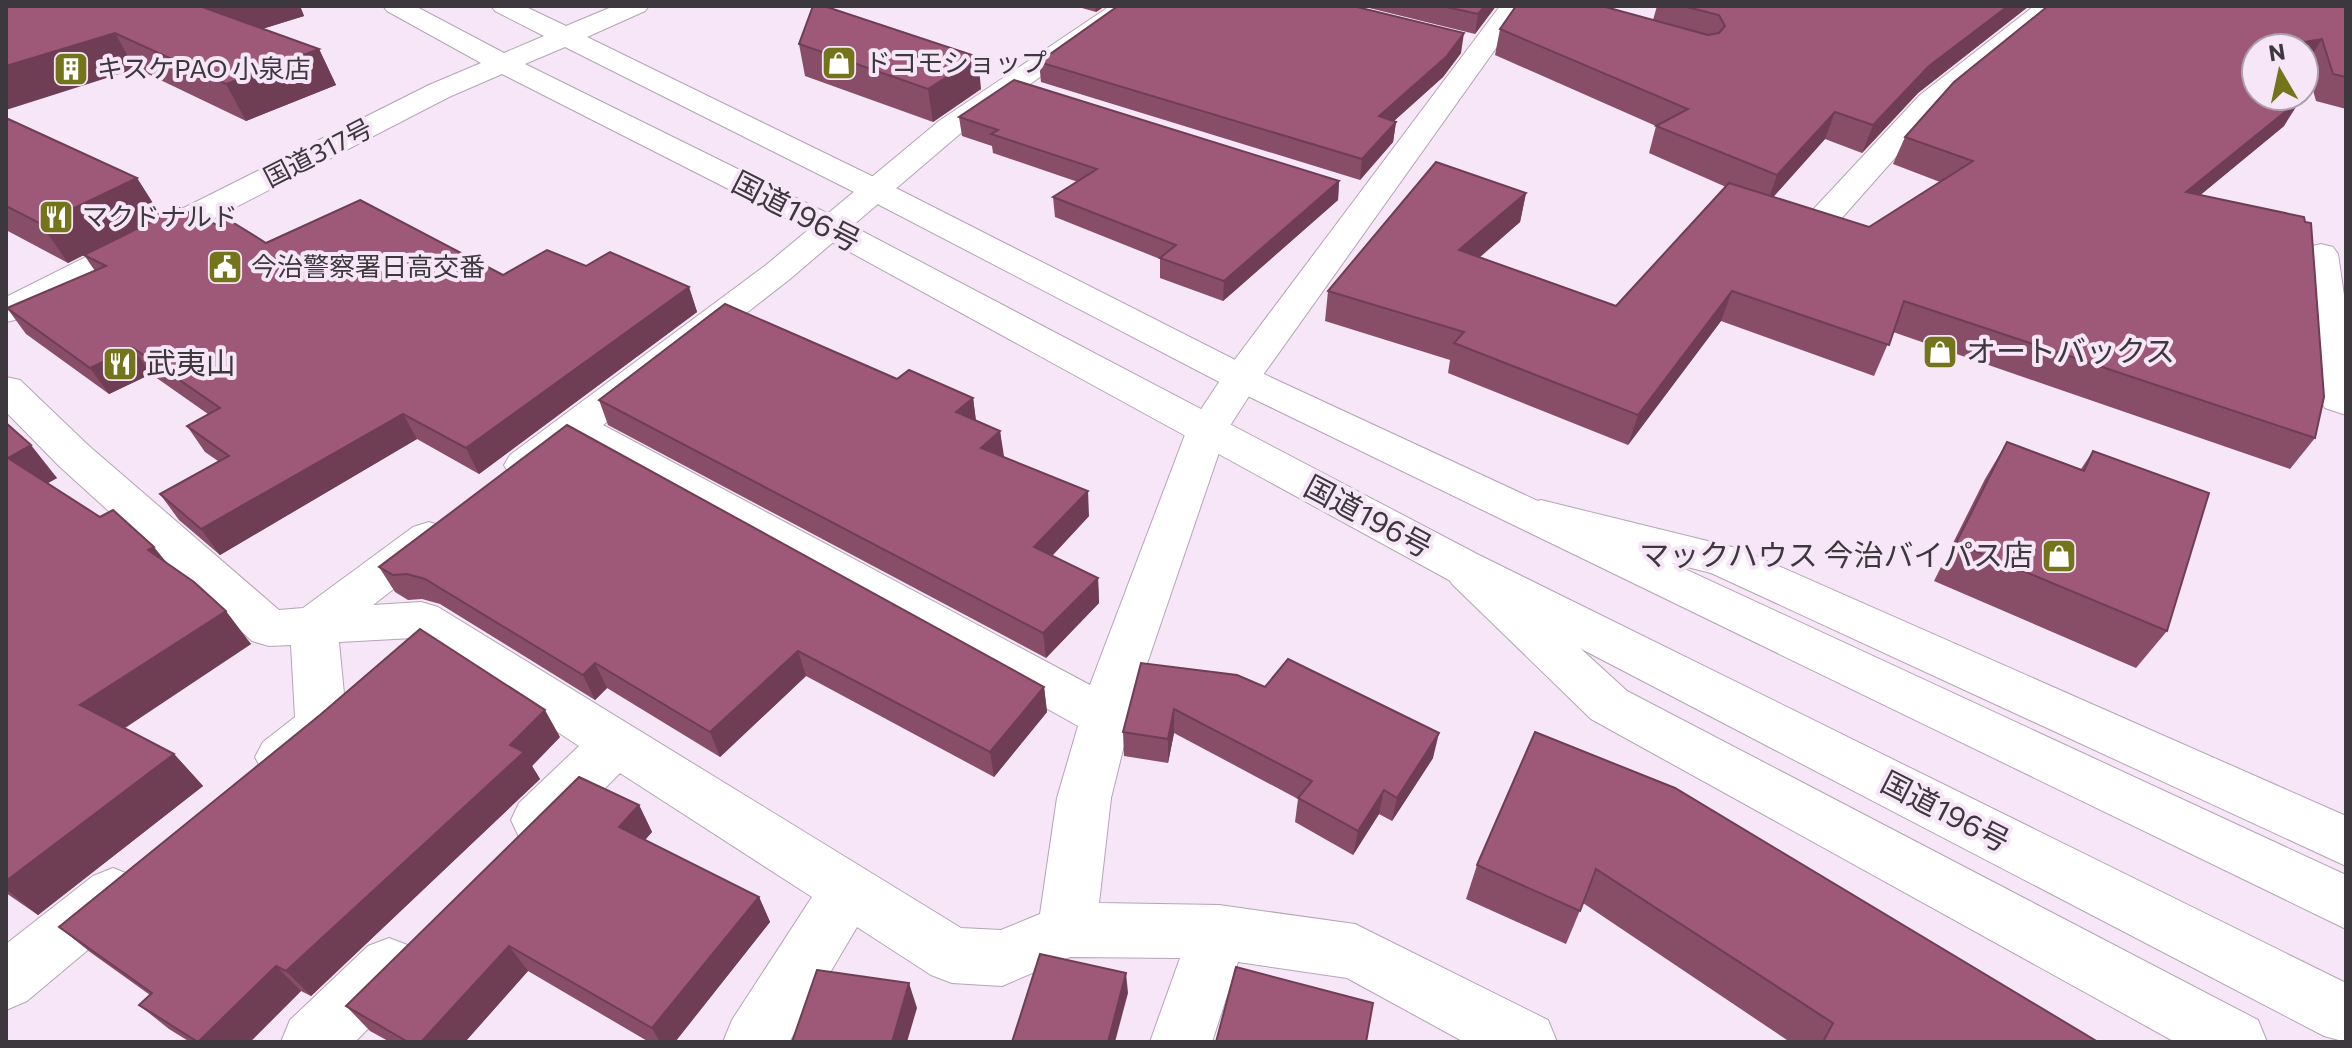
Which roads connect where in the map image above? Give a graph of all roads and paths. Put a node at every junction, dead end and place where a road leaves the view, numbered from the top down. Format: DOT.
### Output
graph roads {
  1 [pos="396,6"];
  2 [pos="504,6"];
  3 [pos="636,6"];
  4 [pos="1127,6"];
  5 [pos="1513,6"];
  6 [pos="2050,6"];
  7 [pos="568,37"];
  8 [pos="502,63"];
  9 [pos="875,190"];
  10 [pos="1821,221"];
  11 [pos="829,227"];
  12 [pos="2321,254"];
  13 [pos="6,311"];
  14 [pos="1241,378"];
  15 [pos="6,389"];
  16 [pos="2346,403"];
  17 [pos="575,427"];
  18 [pos="1206,432"];
  19 [pos="500,483"];
  20 [pos="1512,508"];
  21 [pos="450,521"];
  22 [pos="1463,567"];
  23 [pos="314,625"];
  24 [pos="1106,717"];
  25 [pos="616,743"];
  26 [pos="248,784"];
  27 [pos="2346,842"];
  28 [pos="503,853"];
  29 [pos="151,863"];
  30 [pos="848,890"];
  31 [pos="2346,903"];
  32 [pos="1067,930"];
  33 [pos="425,931"];
  34 [pos="1219,932"];
  35 [pos="6,981"];
  36 [pos="2346,1015"];
  37 [pos="312,1042"];
  38 [pos="754,1042"];
  39 [pos="1181,1042"];
  40 [pos="1526,1042"];
  41 [pos="2236,1042"];
  1 -- 8 [label="main road, 国道196号"];
  2 -- 7 [label="main road, 国道196号"];
  3 -- 7 [label="main road, 国道317号"];
  4 -- 9 [label="main road"];
  5 -- 14 [label="main road"];
  6 -- 10 [label="main road"];
  7 -- 8 [label="main road, 国道317号"];
  7 -- 9 [label="main road, 国道196号"];
  8 -- 11 [label="main road, 国道196号"];
  8 -- 13 [label="main road, 国道317号"];
  9 -- 11 [label="main road"];
  9 -- 14 [label="main road, 国道196号"];
  11 -- 17 [label="main road"];
  11 -- 18 [label="main road, 国道196号"];
  12 -- 16 [label="main road"];
  14 -- 18 [label="main road"];
  14 -- 20 [label="main road, 国道196号"];
  15 -- 23 [label="main road"];
  17 -- 19 [label="main road"];
  17 -- 24 [label="main road"];
  18 -- 22 [label="main road, 国道196号"];
  18 -- 24 [label="main road"];
  20 -- 27 [label="main road"];
  20 -- 31 [label="main road, 国道196号"];
  21 -- 23 [label="main road"];
  22 -- 36 [label="main road, 国道196号"];
  22 -- 41 [label="main road"];
  23 -- 25 [label="main road"];
  23 -- 26 [label="main road"];
  24 -- 32 [label="main road"];
  25 -- 28 [label="main road"];
  25 -- 30 [label="main road"];
  29 -- 35 [label="main road"];
  30 -- 32 [label="main road"];
  30 -- 38 [label="main road"];
  32 -- 34 [label="main road"];
  33 -- 37 [label="main road"];
  34 -- 39 [label="main road"];
  34 -- 40 [label="main road"];
}
